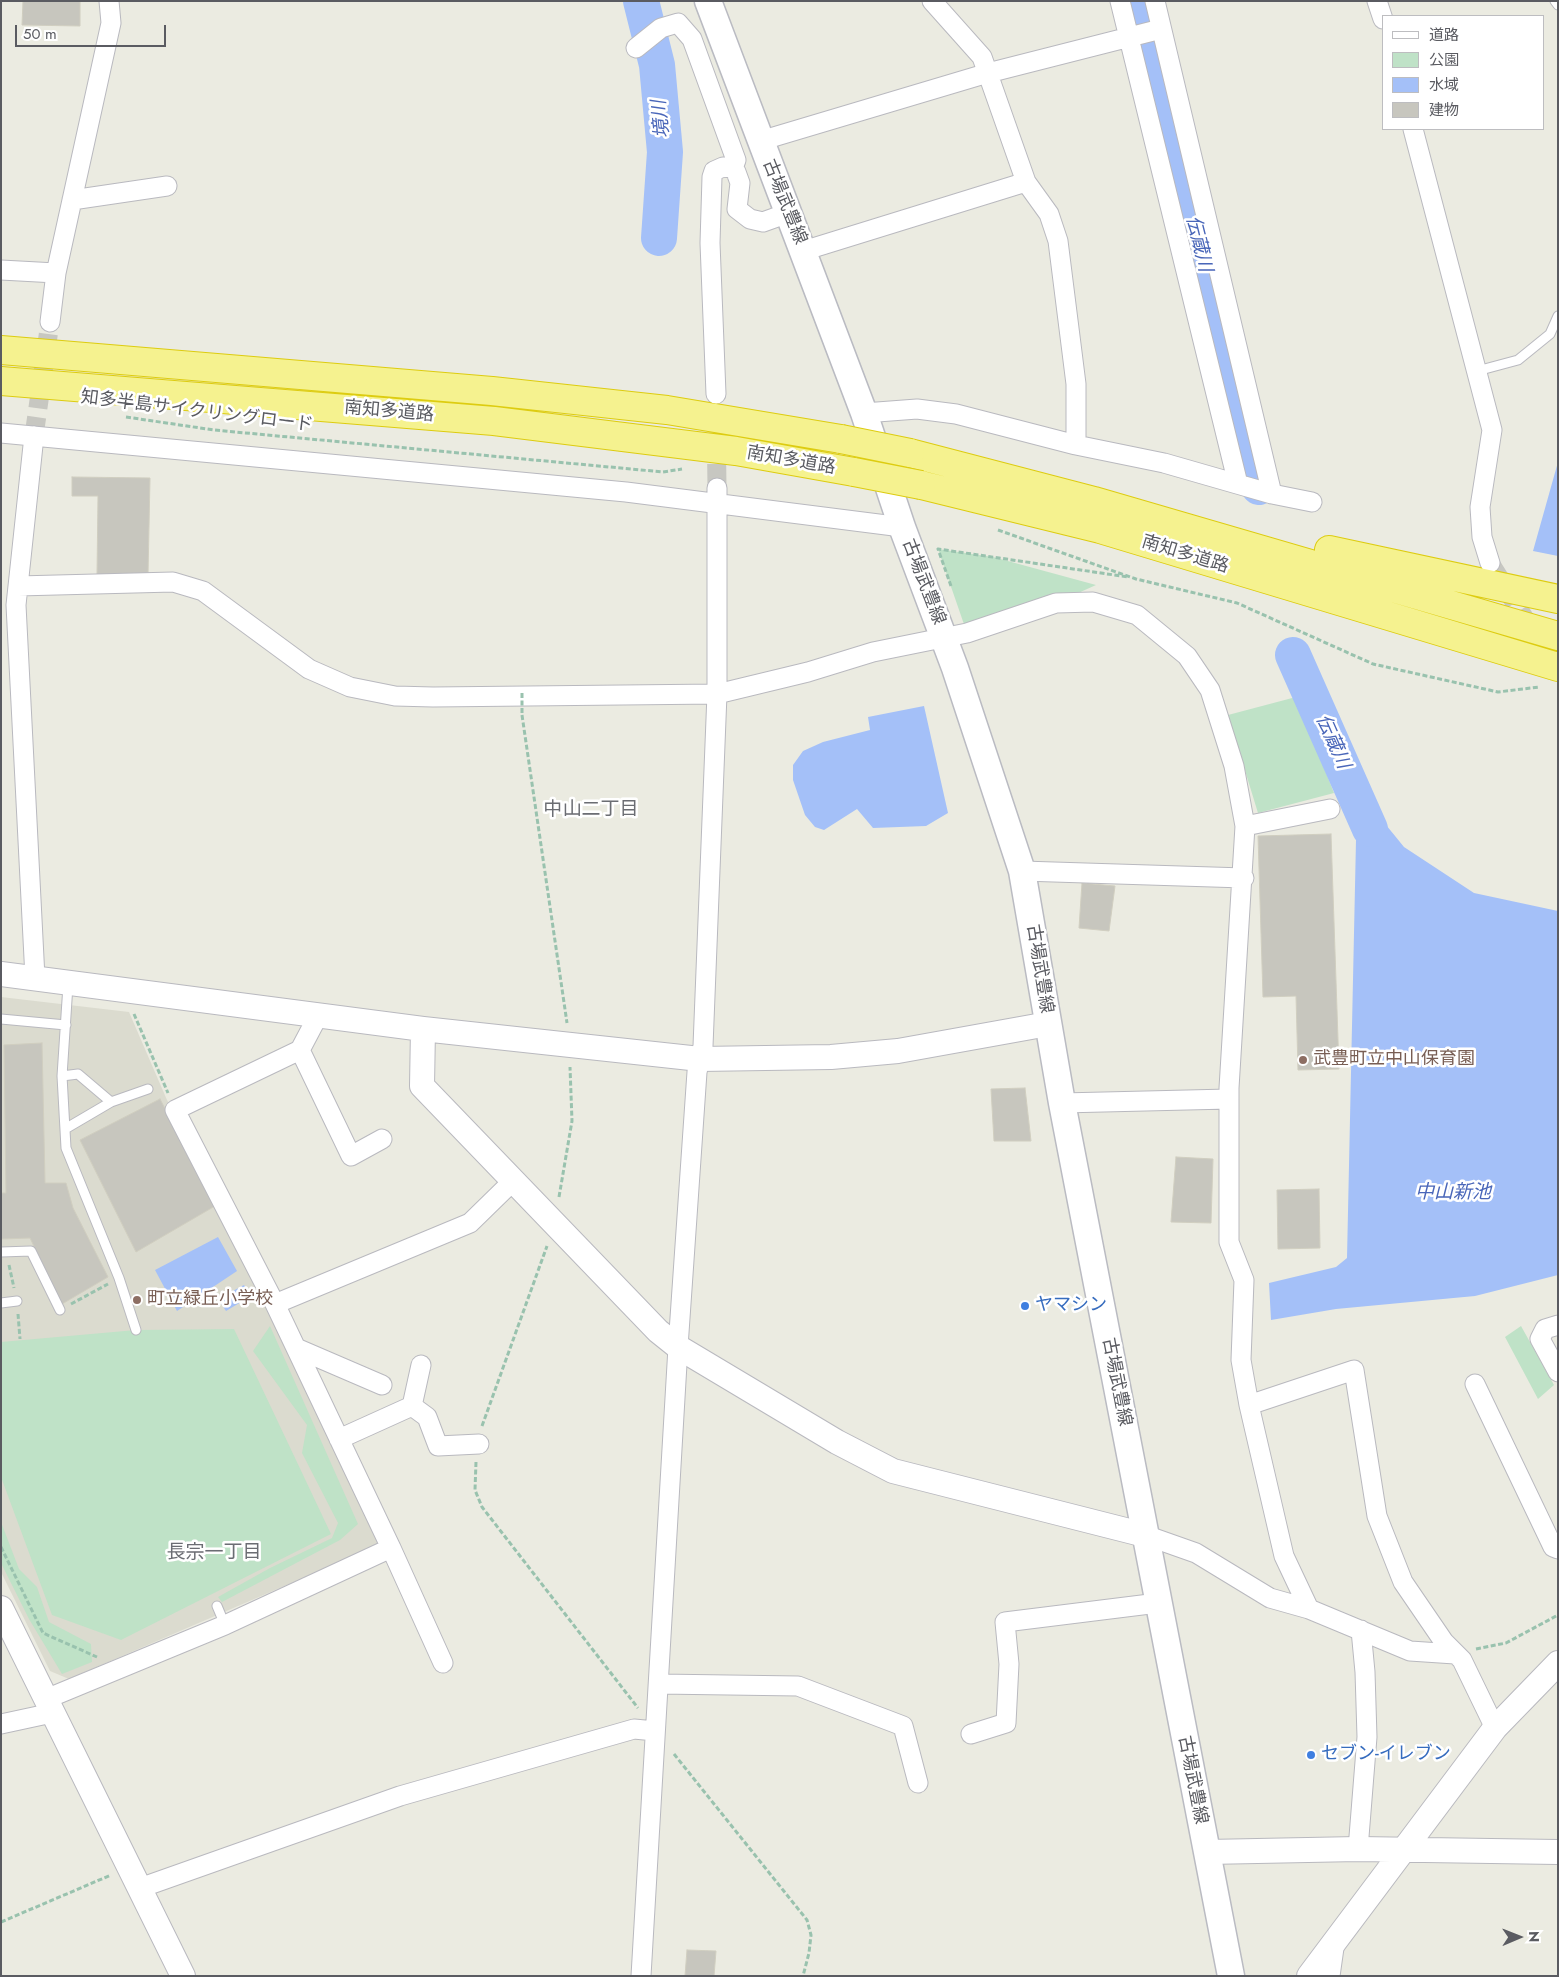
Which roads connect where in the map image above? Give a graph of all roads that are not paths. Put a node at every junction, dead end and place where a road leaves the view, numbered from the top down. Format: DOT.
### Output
graph roads {
  1 [pos="109,1"];
  2 [pos="708,1"];
  3 [pos="932,1"];
  4 [pos="1120,1"];
  5 [pos="1155,1"];
  6 [pos="1378,1"];
  7 [pos="1555,1"];
  8 [pos="1558,5"];
  9 [pos="1382,15"];
  10 [pos="1162,29"];
  11 [pos="1129,37"];
  12 [pos="636,48"];
  13 [pos="988,73"];
  14 [pos="1413,130"];
  15 [pos="760,141"];
  16 [pos="733,168"];
  17 [pos="1026,182"];
  18 [pos="167,186"];
  19 [pos="72,200"];
  20 [pos="788,213"];
  21 [pos="803,251"];
  22 [pos="1,270"];
  23 [pos="56,273"];
  24 [pos="1558,316"];
  25 [pos="50,322"];
  26 [pos="1,350"];
  27 [pos="1478,371"];
  28 [pos="1,381"];
  29 [pos="716,394"];
  30 [pos="864,413"];
  31 [pos="1,433"];
  32 [pos="34,436"];
  33 [pos="1076,445"];
  34 [pos="1238,484"];
  35 [pos="1272,494"];
  36 [pos="717,496"];
  37 [pos="1312,502"];
  38 [pos="1146,515"];
  39 [pos="902,526"];
  40 [pos="1490,563"];
  41 [pos="12,599"];
  42 [pos="1558,599"];
  43 [pos="1558,636"];
  44 [pos="944,638"];
  45 [pos="1554,677"];
  46 [pos="717,694"];
  47 [pos="1330,808"];
  48 [pos="1245,826"];
  49 [pos="1022,871"];
  50 [pos="1244,878"];
  51 [pos="1,974"];
  52 [pos="35,978"];
  53 [pos="68,982"];
  54 [pos="318,1014"];
  55 [pos="1,1019"];
  56 [pos="1048,1024"];
  57 [pos="66,1025"];
  58 [pos="423,1029"];
  59 [pos="300,1050"];
  60 [pos="700,1059"];
  61 [pos="62,1076"];
  62 [pos="148,1089"];
  63 [pos="1229,1100"];
  64 [pos="111,1102"];
  65 [pos="1062,1103"];
  66 [pos="65,1129"];
  67 [pos="382,1139"];
  68 [pos="513,1181"];
  69 [pos="1,1252"];
  70 [pos="17,1301"];
  71 [pos="1,1303"];
  72 [pos="275,1304"];
  73 [pos="60,1310"];
  74 [pos="1558,1325"];
  75 [pos="136,1330"];
  76 [pos="678,1347"];
  77 [pos="296,1348"];
  78 [pos="421,1365"];
  79 [pos="1558,1372"];
  80 [pos="1475,1384"];
  81 [pos="382,1385"];
  82 [pos="1249,1405"];
  83 [pos="412,1406"];
  84 [pos="339,1440"];
  85 [pos="478,1444"];
  86 [pos="1145,1535"];
  87 [pos="391,1548"];
  88 [pos="1558,1548"];
  89 [pos="1158,1603"];
  90 [pos="217,1606"];
  91 [pos="1,1608"];
  92 [pos="1309,1609"];
  93 [pos="225,1625"];
  94 [pos="1361,1630"];
  95 [pos="1455,1654"];
  96 [pos="1558,1663"];
  97 [pos="442,1664"];
  98 [pos="659,1684"];
  99 [pos="49,1706"];
  100 [pos="1,1724"];
  101 [pos="1496,1728"];
  102 [pos="655,1731"];
  103 [pos="971,1734"];
  104 [pos="918,1783"];
  105 [pos="1358,1849"];
  106 [pos="1405,1850"];
  107 [pos="1207,1852"];
  108 [pos="1558,1852"];
  109 [pos="140,1888"];
  110 [pos="1335,1941"];
  111 [pos="183,1976"];
  112 [pos="641,1976"];
  113 [pos="1231,1976"];
  114 [pos="1309,1976"];
  115 [pos="1330,1976"];
  1 -- 19 [label="street"];
  2 -- 15 [label="main road, 古場武豊線"];
  3 -- 13 [label="street"];
  4 -- 11 [label="street"];
  5 -- 10 [label="street"];
  6 -- 9 [label="street"];
  7 -- 8 [label="lane"];
  10 -- 11 [label="street"];
  10 -- 35 [label="street"];
  11 -- 13 [label="street"];
  11 -- 34 [label="street"];
  12 -- 16 [label="street"];
  13 -- 15 [label="street"];
  13 -- 17 [label="street"];
  14 -- 27 [label="street"];
  15 -- 20 [label="main road, 古場武豊線"];
  16 -- 20 [label="street"];
  16 -- 29 [label="street"];
  17 -- 21 [label="street"];
  17 -- 33 [label="street"];
  18 -- 19 [label="street"];
  19 -- 23 [label="street"];
  20 -- 21 [label="main road, 古場武豊線"];
  21 -- 30 [label="main road, 古場武豊線"];
  22 -- 23 [label="street"];
  23 -- 25 [label="street"];
  24 -- 27 [label="lane"];
  26 -- 38 [label="highway, 南知多道路, bridge"];
  27 -- 40 [label="street"];
  28 -- 45 [label="highway, 南知多道路, bridge"];
  30 -- 33 [label="street"];
  30 -- 39 [label="main road, 古場武豊線"];
  31 -- 32 [label="street"];
  32 -- 36 [label="street"];
  32 -- 41 [label="street"];
  33 -- 34 [label="street"];
  34 -- 35 [label="street"];
  35 -- 37 [label="street"];
  36 -- 39 [label="street"];
  36 -- 46 [label="street"];
  38 -- 42 [label="highway"];
  38 -- 43 [label="highway, 南知多道路"];
  39 -- 44 [label="main road, 古場武豊線"];
  41 -- 46 [label="street"];
  41 -- 52 [label="street"];
  44 -- 46 [label="street"];
  44 -- 48 [label="street"];
  44 -- 49 [label="main road, 古場武豊線"];
  46 -- 60 [label="street"];
  47 -- 48 [label="street"];
  48 -- 50 [label="street"];
  49 -- 50 [label="street"];
  49 -- 56 [label="main road, 古場武豊線"];
  50 -- 63 [label="street"];
  51 -- 52 [label="street"];
  52 -- 53 [label="street"];
  53 -- 54 [label="street"];
  53 -- 57 [label="lane"];
  54 -- 58 [label="street"];
  54 -- 59 [label="street"];
  55 -- 57 [label="lane"];
  56 -- 60 [label="street"];
  56 -- 65 [label="main road, 古場武豊線"];
  57 -- 61 [label="lane"];
  58 -- 60 [label="street"];
  58 -- 68 [label="street"];
  59 -- 67 [label="street"];
  59 -- 72 [label="street"];
  60 -- 76 [label="street"];
  61 -- 64 [label="lane"];
  61 -- 66 [label="lane"];
  62 -- 64 [label="lane"];
  63 -- 65 [label="street"];
  63 -- 82 [label="street"];
  64 -- 66 [label="lane"];
  65 -- 86 [label="main road, 古場武豊線"];
  66 -- 75 [label="lane"];
  68 -- 72 [label="street"];
  68 -- 76 [label="street"];
  69 -- 73 [label="lane"];
  70 -- 71 [label="lane"];
  72 -- 77 [label="street"];
  74 -- 79 [label="street"];
  76 -- 86 [label="street"];
  76 -- 98 [label="street"];
  77 -- 81 [label="street"];
  77 -- 84 [label="street"];
  78 -- 83 [label="street"];
  80 -- 88 [label="street"];
  82 -- 92 [label="street"];
  82 -- 95 [label="street"];
  83 -- 84 [label="street"];
  83 -- 85 [label="street"];
  84 -- 87 [label="street"];
  86 -- 89 [label="main road, 古場武豊線"];
  86 -- 92 [label="street"];
  87 -- 93 [label="street"];
  87 -- 97 [label="street"];
  89 -- 103 [label="street"];
  89 -- 107 [label="main road, 古場武豊線"];
  90 -- 93 [label="lane"];
  91 -- 99 [label="street"];
  92 -- 94 [label="street"];
  93 -- 99 [label="street"];
  94 -- 95 [label="street"];
  94 -- 105 [label="street"];
  95 -- 101 [label="street"];
  96 -- 101 [label="street"];
  98 -- 102 [label="street"];
  98 -- 104 [label="street"];
  99 -- 100 [label="street"];
  99 -- 109 [label="street"];
  101 -- 106 [label="street"];
  102 -- 109 [label="street"];
  102 -- 112 [label="street"];
  105 -- 106 [label="street"];
  105 -- 107 [label="street"];
  106 -- 108 [label="street"];
  106 -- 110 [label="street"];
  107 -- 113 [label="main road, 古場武豊線"];
  109 -- 111 [label="street"];
  110 -- 114 [label="street"];
  110 -- 115 [label="street"];
}
